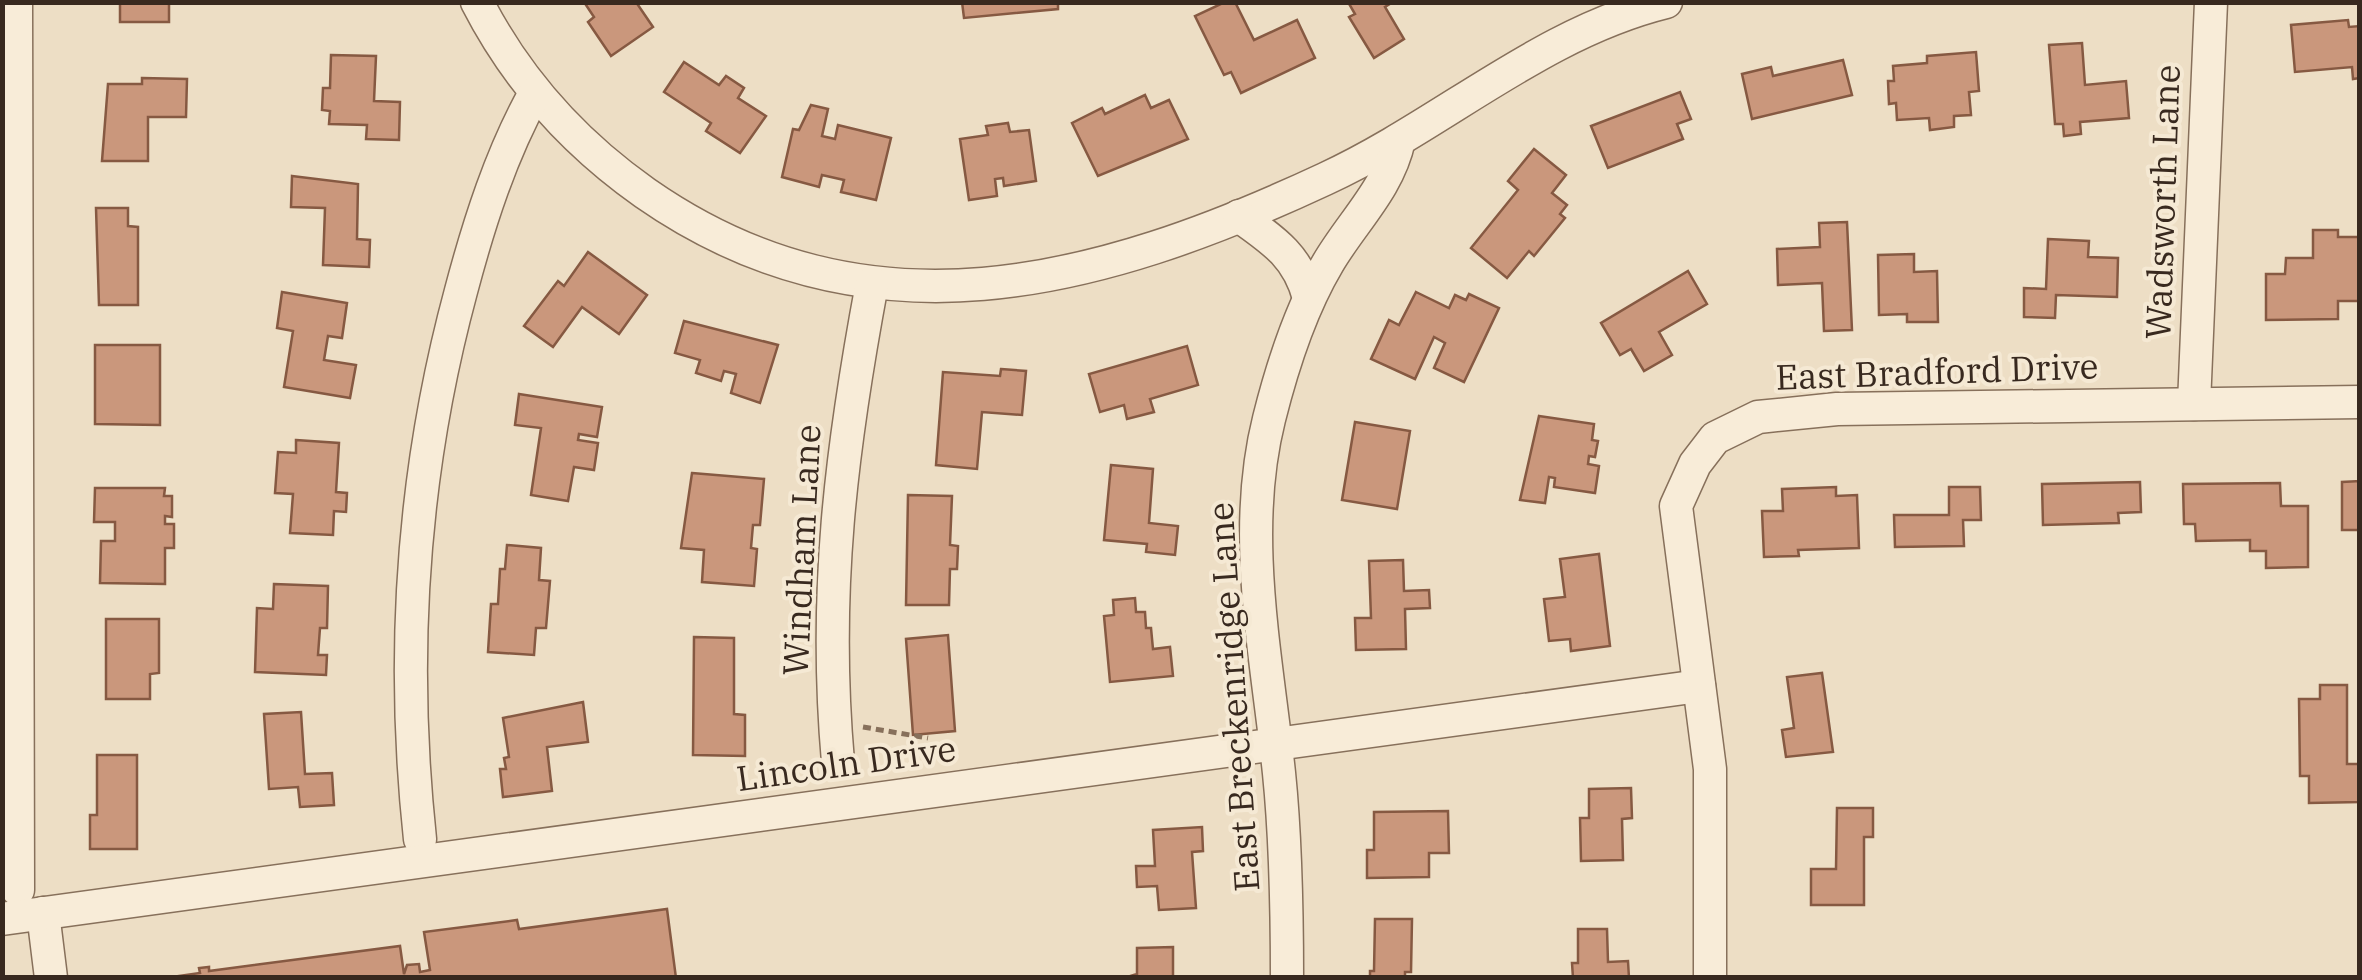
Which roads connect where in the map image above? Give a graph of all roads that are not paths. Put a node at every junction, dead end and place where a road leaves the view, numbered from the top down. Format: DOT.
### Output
graph roads {
  1 [pos="16,2"];
  2 [pos="477,2"];
  3 [pos="1666,2"];
  4 [pos="2211,2"];
  5 [pos="536,93"];
  6 [pos="1399,140"];
  7 [pos="1239,216"];
  8 [pos="872,284"];
  9 [pos="1309,298"];
  10 [pos="2360,402"];
  11 [pos="2194,404"];
  12 [pos="1700,686"];
  13 [pos="1276,745"];
  14 [pos="838,762"];
  15 [pos="420,839"];
  16 [pos="10,905"];
  17 [pos="42,914"];
  18 [pos="51,978"];
  19 [pos="1287,978"];
  20 [pos="1710,978"];
  1 -- 16 [label="street"];
  2 -- 5 [label="street"];
  3 -- 6 [label="street"];
  4 -- 11 [label="street, Wadsworth Lane"];
  5 -- 8 [label="street"];
  5 -- 15 [label="street"];
  6 -- 7 [label="street"];
  6 -- 9 [label="street, East Breckenridge Lane"];
  7 -- 8 [label="street"];
  7 -- 9 [label="street"];
  8 -- 14 [label="street, Windham Lane"];
  9 -- 13 [label="street, East Breckenridge Lane"];
  10 -- 11 [label="street, East Bradford Drive"];
  11 -- 12 [label="street, East Bradford Drive"];
  12 -- 13 [label="street, Lincoln Drive"];
  12 -- 20 [label="street, East Bradford Drive"];
  13 -- 17 [label="street, Lincoln Drive"];
  13 -- 19 [label="street, East Breckenridge Lane"];
  16 -- 17 [label="street, Lincoln Drive"];
  17 -- 18 [label="street"];
}
